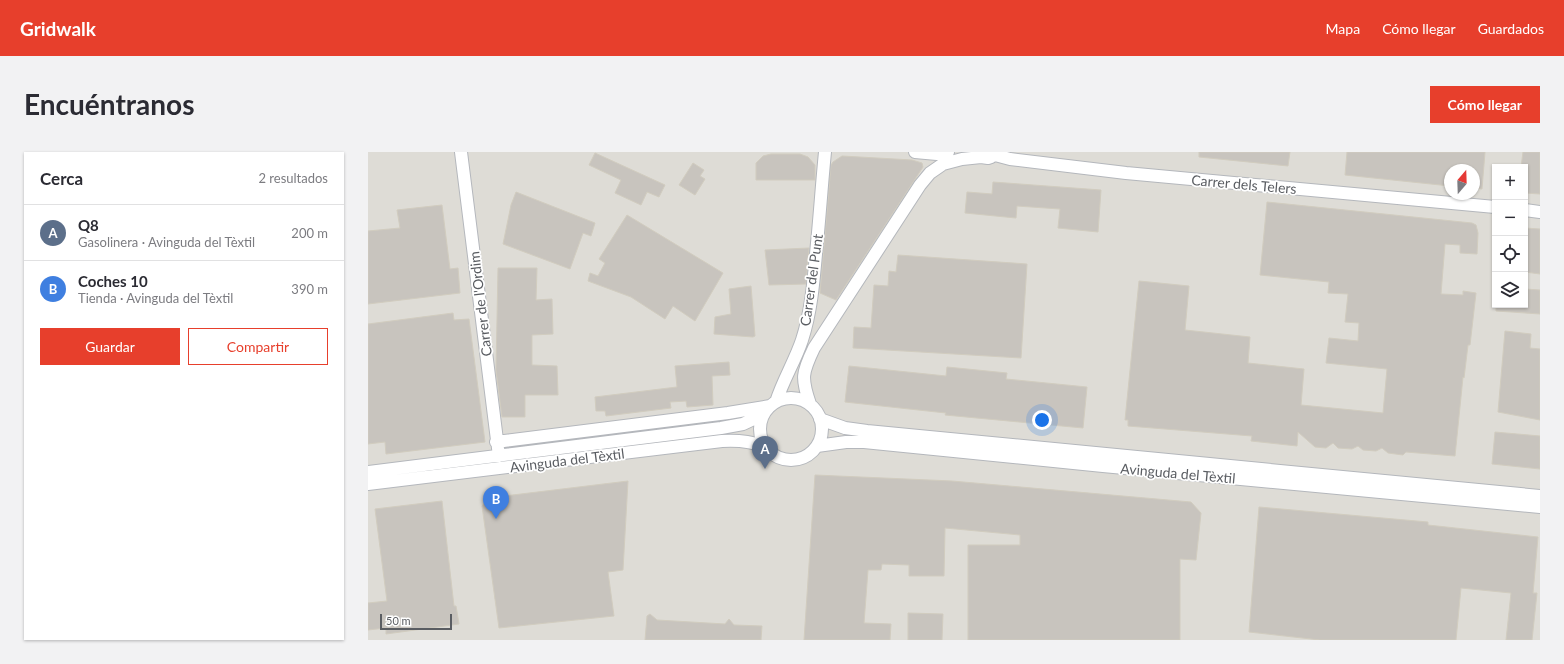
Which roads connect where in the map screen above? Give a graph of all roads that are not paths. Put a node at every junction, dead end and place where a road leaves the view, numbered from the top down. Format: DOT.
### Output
graph roads {
  1 [pos="461,152"];
  2 [pos="825,152"];
  3 [pos="918,152"];
  4 [pos="948,152"];
  5 [pos="980,154"];
  6 [pos="996,154"];
  7 [pos="930,173"];
  8 [pos="1492,207"];
  9 [pos="1528,210"];
  10 [pos="1540,212"];
  11 [pos="810,404"];
  12 [pos="770,408"];
  13 [pos="820,419"];
  14 [pos="496,442"];
  15 [pos="817,446"];
  16 [pos="766,447"];
  17 [pos="498,456"];
  18 [pos="368,472"];
  19 [pos="368,484"];
  20 [pos="1540,496"];
  21 [pos="1540,507"];
  1 -- 14 [label="street, Carrer de l'Ordim"];
  2 -- 12 [label="street, Carrer del Punt"];
  3 -- 4 [label="street"];
  3 -- 7 [label="street"];
  5 -- 6 [label="street"];
  5 -- 7 [label="street"];
  6 -- 8 [label="street, Carrer dels Telers"];
  7 -- 11 [label="street"];
  9 -- 10 [label="street"];
  11 -- 12 [label="street"];
  11 -- 13 [label="street"];
  12 -- 14 [label="street"];
  12 -- 16 [label="street"];
  12 -- 17 [label="street, Avinguda del Tèxtil"];
  13 -- 15 [label="street"];
  13 -- 20 [label="street, Avinguda del Tèxtil"];
  14 -- 17 [label="street, Carrer de l'Ordim"];
  15 -- 16 [label="street"];
  15 -- 21 [label="street, Avinguda del Tèxtil"];
  16 -- 19 [label="street, Avinguda del Tèxtil"];
  17 -- 18 [label="street, Avinguda del Tèxtil"];
}
